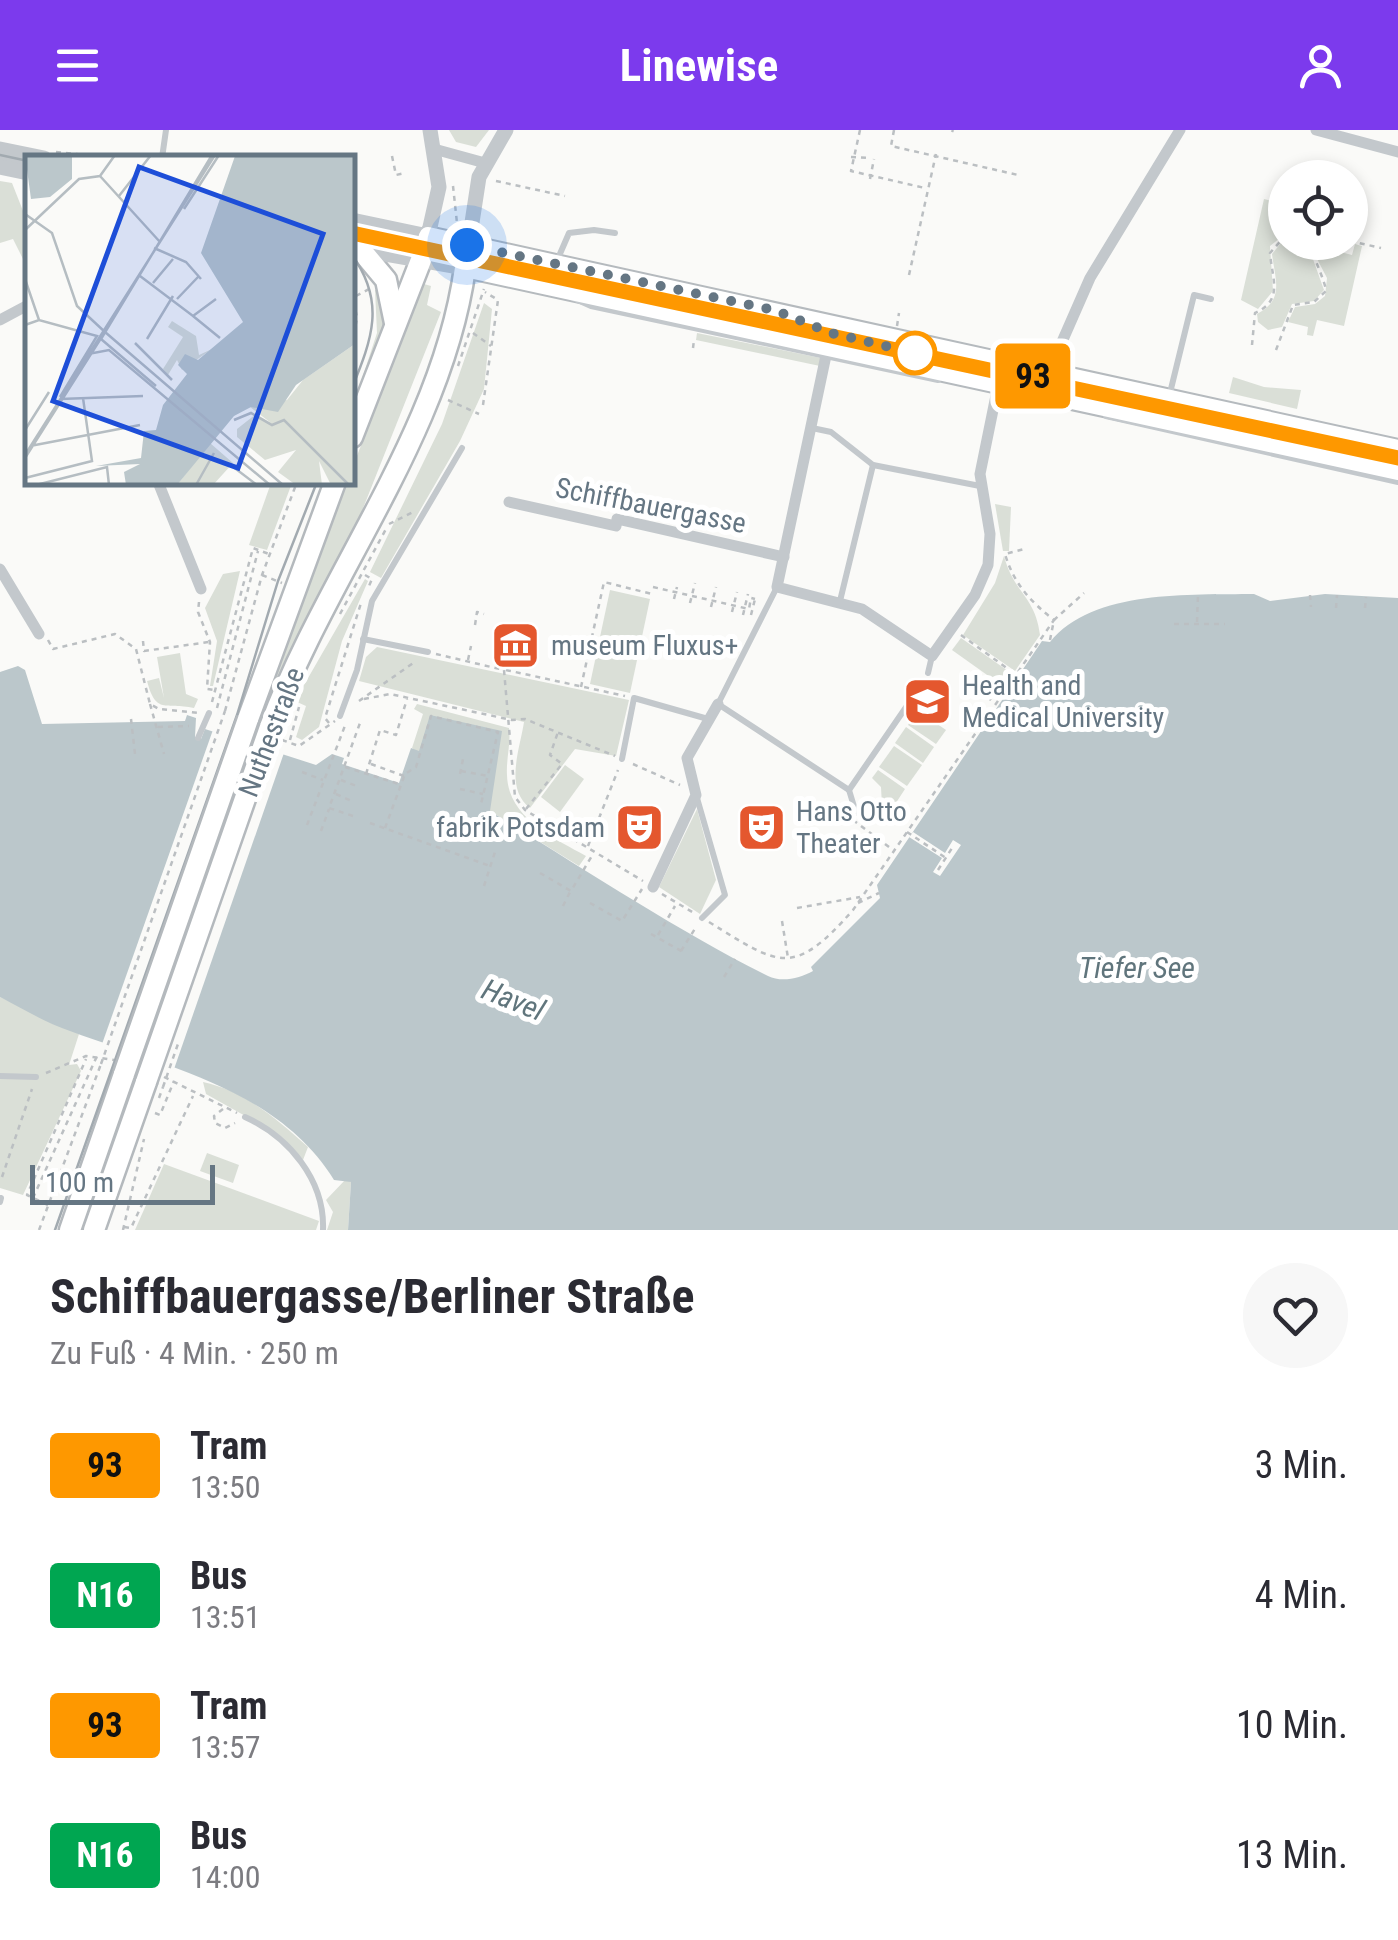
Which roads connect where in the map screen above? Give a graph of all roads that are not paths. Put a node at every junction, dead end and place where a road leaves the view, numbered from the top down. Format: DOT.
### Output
graph roads {
  1 [pos="166,130"];
  2 [pos="430,130"];
  3 [pos="506,130"];
  4 [pos="1180,130"];
  5 [pos="1316,130"];
  6 [pos="0,148"];
  7 [pos="434,149"];
  8 [pos="1398,152"];
  9 [pos="162,155"];
  10 [pos="0,158"];
  11 [pos="25,164"];
  12 [pos="25,164"];
  13 [pos="25,165"];
  14 [pos="0,167"];
  15 [pos="482,170"];
  16 [pos="355,221"];
  17 [pos="615,234"];
  18 [pos="428,236"];
  19 [pos="467,245"];
  20 [pos="357,249"];
  21 [pos="421,260"];
  22 [pos="556,264"];
  23 [pos="465,268"];
  24 [pos="1211,299"];
  25 [pos="25,308"];
  26 [pos="0,320"];
  27 [pos="395,330"];
  28 [pos="828,351"];
  29 [pos="1048,371"];
  30 [pos="1000,376"];
  31 [pos="1045,392"];
  32 [pos="1168,398"];
  33 [pos="812,428"];
  34 [pos="1177,428"];
  35 [pos="355,430"];
  36 [pos="1222,438"];
  37 [pos="462,448"];
  38 [pos="1398,449"];
  39 [pos="1324,460"];
  40 [pos="873,465"];
  41 [pos="1398,471"];
  42 [pos="1398,482"];
  43 [pos="159,485"];
  44 [pos="333,485"];
  45 [pos="980,486"];
  46 [pos="509,502"];
  47 [pos="784,556"];
  48 [pos="0,568"];
  49 [pos="777,586"];
  50 [pos="201,589"];
  51 [pos="840,601"];
  52 [pos="39,634"];
  53 [pos="363,640"];
  54 [pos="428,652"];
  55 [pos="932,656"];
  56 [pos="928,673"];
  57 [pos="912,697"];
  58 [pos="718,704"];
  59 [pos="212,714"];
  60 [pos="344,717"];
  61 [pos="709,720"];
  62 [pos="198,738"];
  63 [pos="622,760"];
  64 [pos="849,790"];
  65 [pos="696,793"];
  66 [pos="856,813"];
  67 [pos="649,885"];
  68 [pos="700,922"];
  69 [pos="0,1076"];
  70 [pos="36,1077"];
  71 [pos="246,1117"];
  72 [pos="70,1230"];
  73 [pos="94,1230"];
  74 [pos="323,1230"];
  1 -- 9 [label="lane"];
  2 -- 7 [label="street"];
  3 -- 15 [label="street"];
  4 -- 29 [label="street"];
  5 -- 8 [label="street"];
  6 -- 11 [label="street"];
  7 -- 15 [label="street"];
  7 -- 18 [label="street"];
  10 -- 12 [label="lane"];
  13 -- 14 [label="street"];
  15 -- 19 [label="street, Nuthestraße"];
  16 -- 18 [label="street"];
  17 -- 22 [label="lane"];
  18 -- 19 [label="main road"];
  18 -- 21 [label="main road"];
  19 -- 22 [label="main road"];
  19 -- 23 [label="street, Nuthestraße"];
  20 -- 21 [label="street"];
  20 -- 27 [label="highway"];
  21 -- 23 [label="street"];
  21 -- 27 [label="highway"];
  22 -- 30 [label="main road"];
  23 -- 28 [label="main road"];
  23 -- 73 [label="highway, Nuthestraße, bridge"];
  24 -- 32 [label="lane"];
  25 -- 26 [label="street"];
  27 -- 35 [label="highway"];
  28 -- 30 [label="main road"];
  28 -- 33 [label="street"];
  29 -- 30 [label="main road"];
  29 -- 31 [label="street"];
  29 -- 32 [label="main road"];
  30 -- 31 [label="main road"];
  30 -- 34 [label="lane"];
  30 -- 45 [label="street"];
  31 -- 34 [label="main road"];
  31 -- 36 [label="lane"];
  32 -- 38 [label="main road"];
  33 -- 40 [label="lane"];
  33 -- 47 [label="street"];
  34 -- 36 [label="main road"];
  36 -- 39 [label="main road"];
  37 -- 53 [label="lane"];
  39 -- 41 [label="main road"];
  39 -- 42 [label="lane"];
  40 -- 45 [label="lane"];
  40 -- 51 [label="lane"];
  43 -- 50 [label="street"];
  44 -- 72 [label="highway, Nuthestraße, bridge"];
  45 -- 55 [label="street"];
  46 -- 47 [label="street, Schiffbauergasse"];
  47 -- 49 [label="street"];
  48 -- 52 [label="street"];
  49 -- 51 [label="street"];
  49 -- 58 [label="lane"];
  51 -- 55 [label="street"];
  53 -- 54 [label="lane"];
  53 -- 60 [label="lane"];
  55 -- 56 [label="lane"];
  57 -- 64 [label="lane"];
  58 -- 61 [label="street"];
  58 -- 64 [label="lane"];
  59 -- 62 [label="lane"];
  61 -- 63 [label="lane"];
  61 -- 65 [label="street"];
  64 -- 66 [label="lane"];
  65 -- 67 [label="street"];
  65 -- 68 [label="lane"];
  69 -- 70 [label="lane"];
  71 -- 74 [label="lane"];
}
